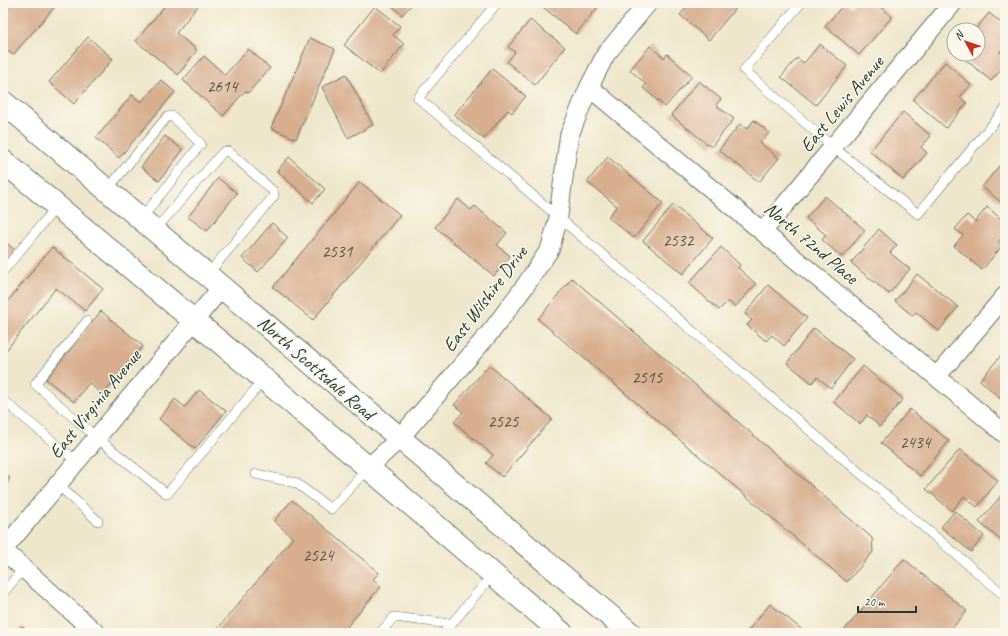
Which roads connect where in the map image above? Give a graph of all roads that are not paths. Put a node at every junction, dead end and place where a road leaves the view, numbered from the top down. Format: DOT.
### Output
graph roads {
  1 [pos="497,3"];
  2 [pos="648,3"];
  3 [pos="800,3"];
  4 [pos="953,3"];
  5 [pos="589,87"];
  6 [pos="3,102"];
  7 [pos="1005,109"];
  8 [pos="833,147"];
  9 [pos="3,161"];
  10 [pos="107,190"];
  11 [pos="57,206"];
  12 [pos="558,219"];
  13 [pos="148,225"];
  14 [pos="763,231"];
  15 [pos="3,271"];
  16 [pos="215,281"];
  17 [pos="1005,296"];
  18 [pos="193,320"];
  19 [pos="87,321"];
  20 [pos="937,376"];
  21 [pos="264,379"];
  22 [pos="3,400"];
  23 [pos="1005,434"];
  24 [pos="96,437"];
  25 [pos="399,439"];
  26 [pos="76,461"];
  27 [pos="368,468"];
  28 [pos="256,474"];
  29 [pos="57,484"];
  30 [pos="98,521"];
  31 [pos="3,550"];
  32 [pos="24,568"];
  33 [pos="493,574"];
  34 [pos="3,593"];
  35 [pos="1005,596"];
  36 [pos="451,624"];
  37 [pos="96,633"];
  38 [pos="380,633"];
  39 [pos="444,633"];
  40 [pos="562,633"];
  41 [pos="630,633"];
  1 -- 12 [label="lane"];
  2 -- 5 [label="street, East Wilshire Drive"];
  3 -- 8 [label="lane"];
  4 -- 8 [label="street, East Lewis Avenue"];
  5 -- 12 [label="street, East Wilshire Drive"];
  5 -- 14 [label="street, North 72nd Place"];
  6 -- 10 [label="main road, North Scottsdale Road"];
  7 -- 8 [label="lane"];
  8 -- 14 [label="street, East Lewis Avenue"];
  9 -- 11 [label="main road"];
  10 -- 13 [label="main road, North Scottsdale Road"];
  10 -- 13 [label="lane"];
  11 -- 15 [label="lane"];
  11 -- 18 [label="main road"];
  12 -- 25 [label="street, East Wilshire Drive"];
  12 -- 35 [label="lane"];
  13 -- 16 [label="main road, North Scottsdale Road"];
  13 -- 16 [label="lane"];
  14 -- 20 [label="street, North 72nd Place"];
  16 -- 18 [label="street, East Virginia Avenue"];
  16 -- 25 [label="main road, North Scottsdale Road"];
  17 -- 20 [label="street"];
  18 -- 21 [label="main road"];
  18 -- 24 [label="street, East Virginia Avenue"];
  19 -- 24 [label="lane"];
  20 -- 23 [label="street, North 72nd Place"];
  21 -- 24 [label="lane"];
  21 -- 27 [label="main road"];
  22 -- 26 [label="lane"];
  24 -- 26 [label="street, East Virginia Avenue"];
  25 -- 27 [label="street, East Wilshire Drive"];
  25 -- 41 [label="main road, North Scottsdale Road"];
  26 -- 29 [label="street, East Virginia Avenue"];
  27 -- 28 [label="lane"];
  27 -- 33 [label="main road"];
  29 -- 30 [label="lane"];
  29 -- 31 [label="street, East Virginia Avenue"];
  31 -- 32 [label="street"];
  32 -- 34 [label="lane"];
  32 -- 37 [label="street"];
  33 -- 36 [label="lane"];
  33 -- 40 [label="main road"];
  36 -- 38 [label="lane"];
  36 -- 39 [label="lane"];
}
